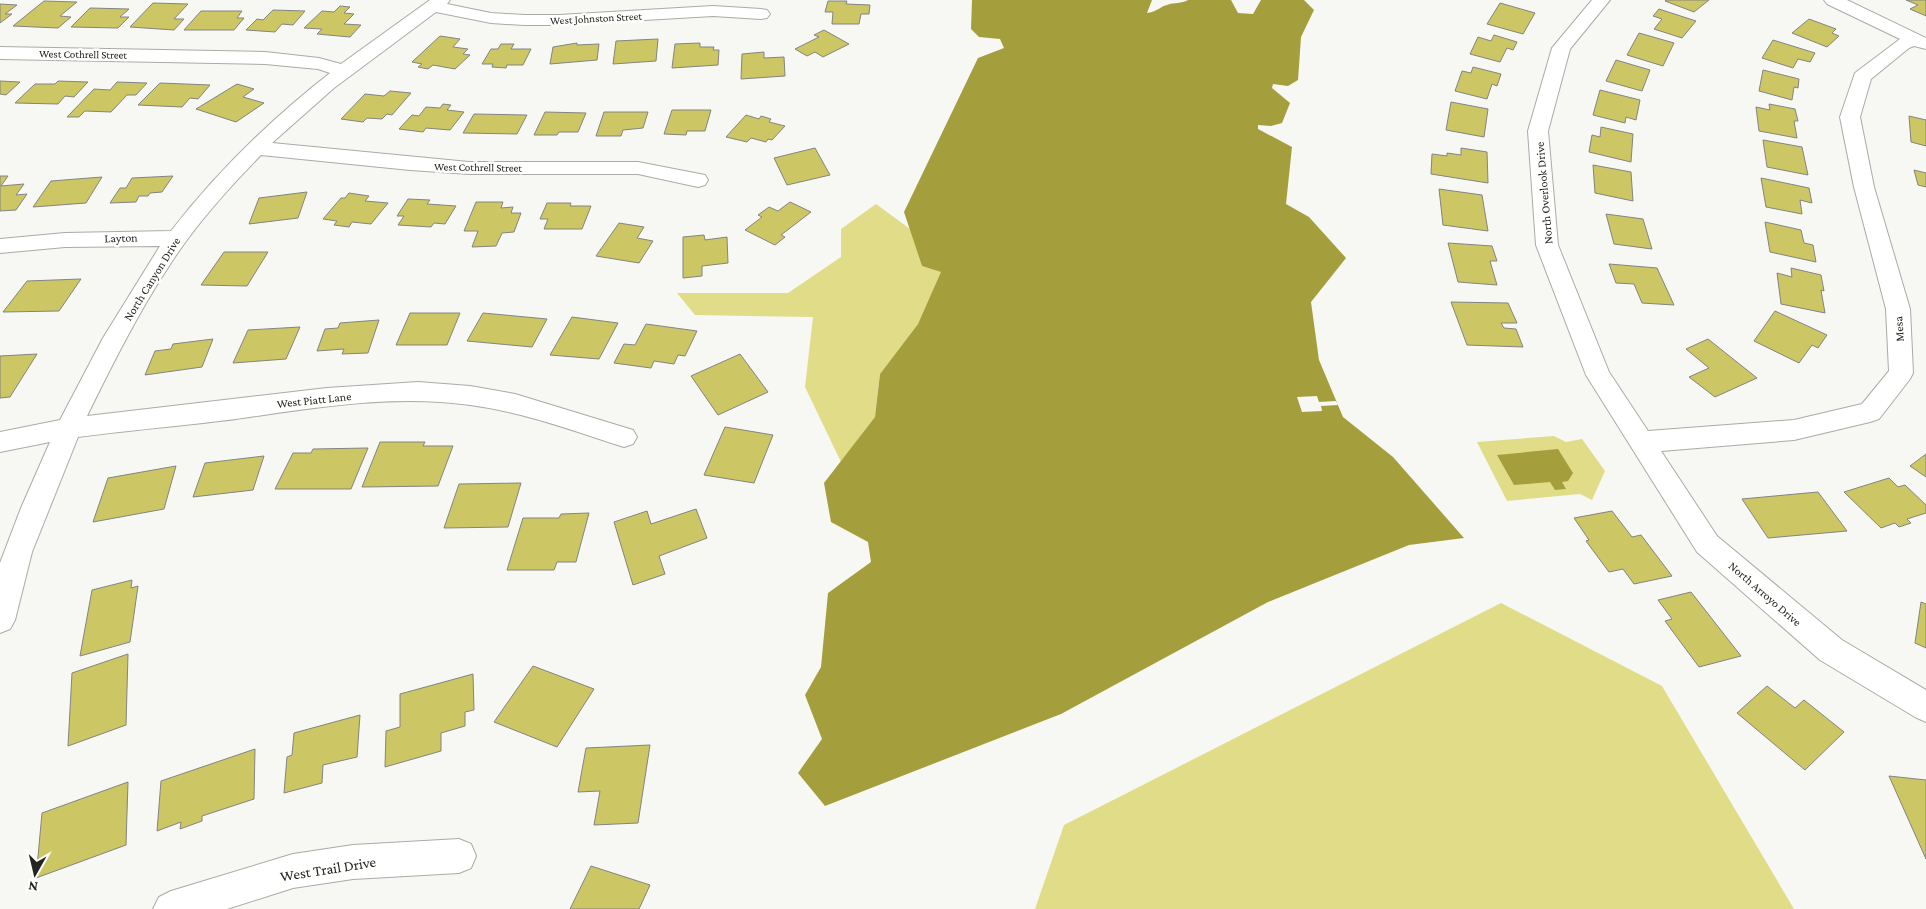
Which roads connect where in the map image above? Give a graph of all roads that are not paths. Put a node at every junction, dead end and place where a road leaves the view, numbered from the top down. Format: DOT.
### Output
graph roads {
  1 [pos="1601,0"];
  2 [pos="1833,0"];
  3 [pos="437,3"];
  4 [pos="760,14"];
  5 [pos="1920,41"];
  6 [pos="0,53"];
  7 [pos="344,71"];
  8 [pos="258,148"];
  9 [pos="698,180"];
  10 [pos="177,238"];
  11 [pos="0,246"];
  12 [pos="68,430"];
  13 [pos="624,436"];
  14 [pos="0,442"];
  15 [pos="1641,442"];
  16 [pos="0,620"];
  17 [pos="1926,707"];
  18 [pos="459,856"];
  19 [pos="171,909"];
  1 -- 15 [label="street, North Overlook Drive"];
  2 -- 5 [label="street"];
  3 -- 4 [label="street, West Johnston Street"];
  3 -- 7 [label="street, North Canyon Drive"];
  5 -- 15 [label="street, Mesa"];
  6 -- 7 [label="street, West Cothrell Street"];
  7 -- 8 [label="street, North Canyon Drive"];
  8 -- 9 [label="street, West Cothrell Street"];
  8 -- 10 [label="street, North Canyon Drive"];
  10 -- 11 [label="street, Layton"];
  10 -- 12 [label="street, North Canyon Drive"];
  12 -- 13 [label="street, West Piatt Lane"];
  12 -- 14 [label="street, West Piatt Lane"];
  12 -- 16 [label="street, North Canyon Drive"];
  15 -- 17 [label="street, North Arroyo Drive"];
  18 -- 19 [label="street, West Trail Drive"];
}
